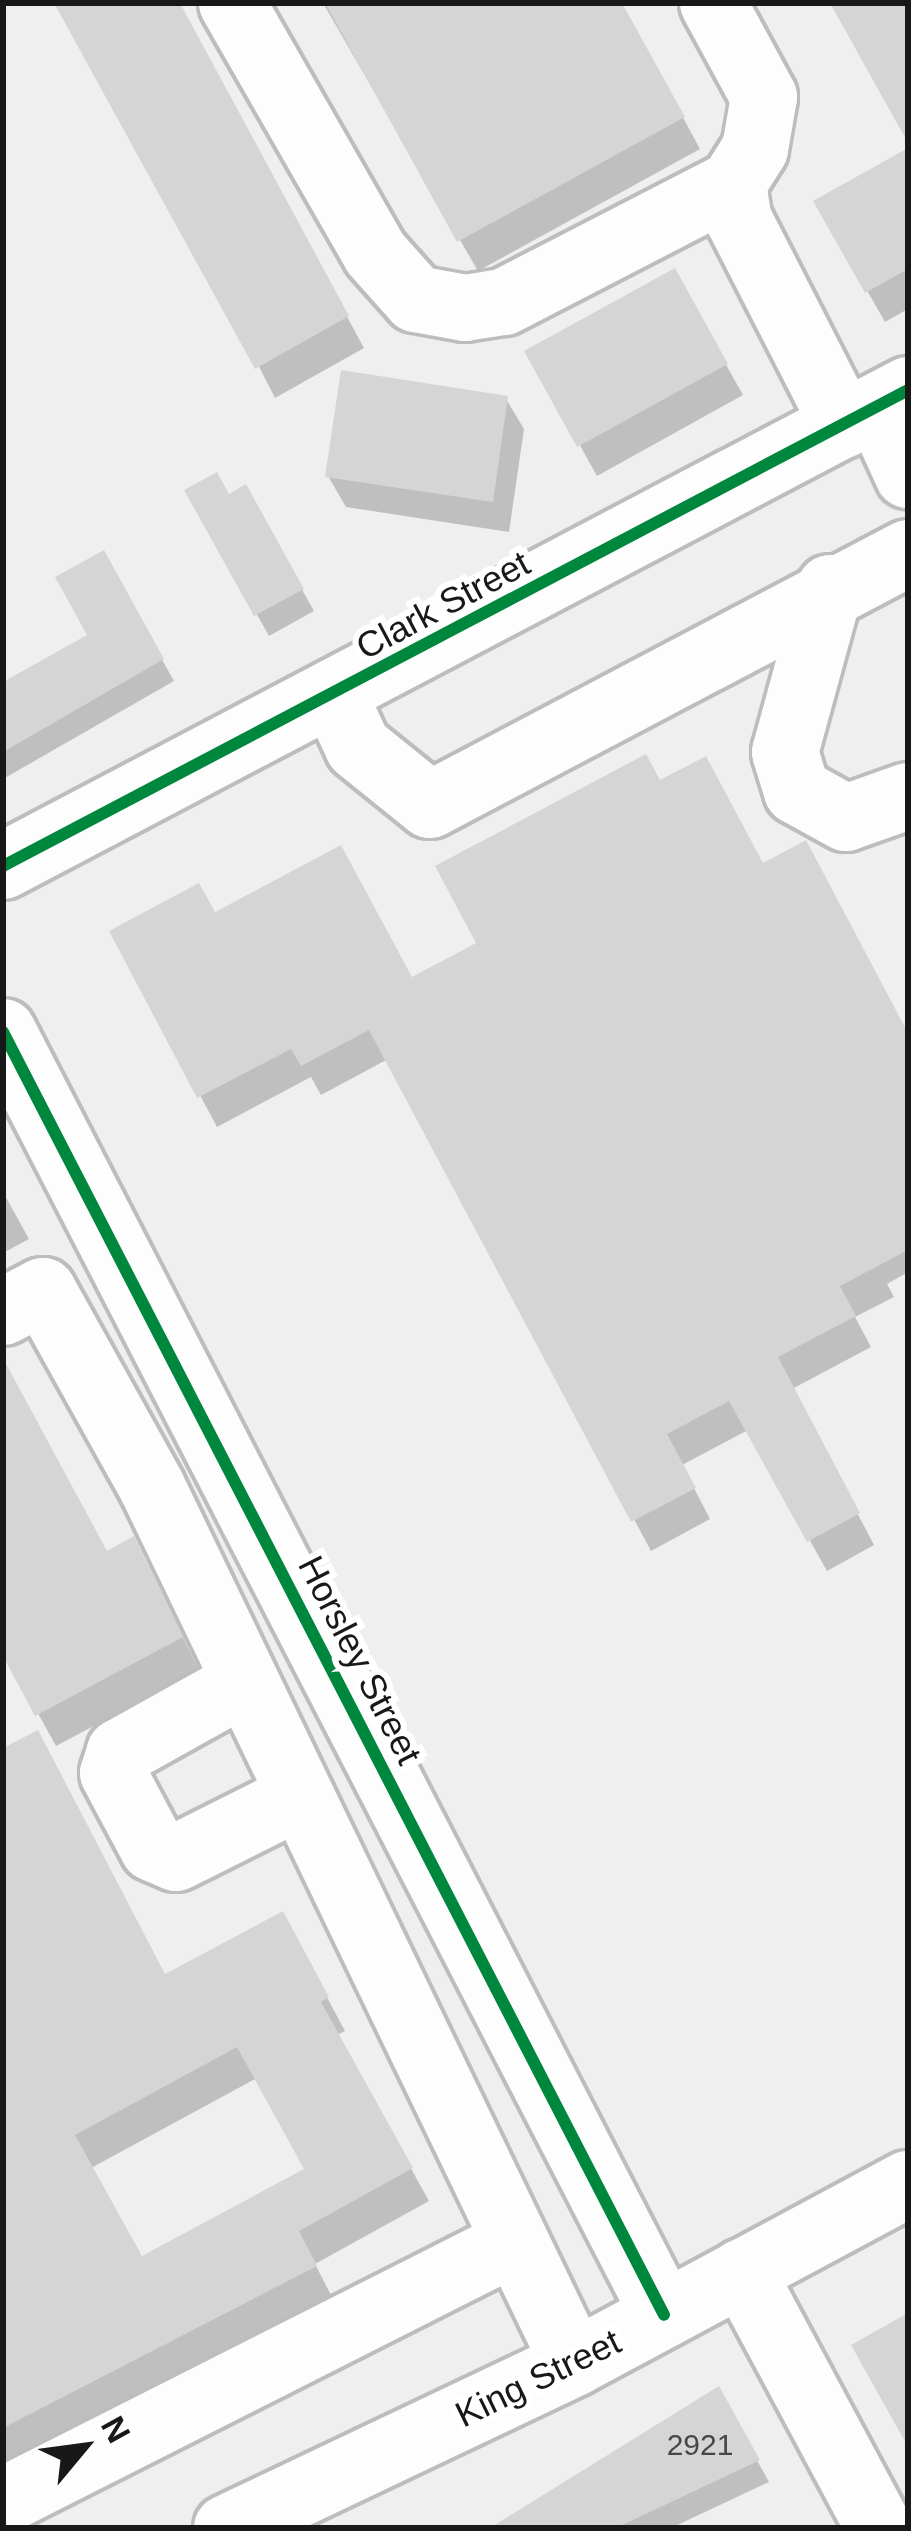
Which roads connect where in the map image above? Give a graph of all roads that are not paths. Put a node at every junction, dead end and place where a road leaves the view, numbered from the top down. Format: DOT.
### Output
graph roads {
  1 [pos="232,3"];
  2 [pos="712,3"];
  3 [pos="733,184"];
  4 [pos="876,407"];
  5 [pos="908,475"];
  6 [pos="908,553"];
  7 [pos="830,588"];
  8 [pos="334,695"];
  9 [pos="908,796"];
  10 [pos="3,866"];
  11 [pos="3,1032"];
  12 [pos="3,1312"];
  13 [pos="242,1684"];
  14 [pos="298,1797"];
  15 [pos="908,2183"];
  16 [pos="515,2242"];
  17 [pos="742,2272"];
  18 [pos="664,2315"];
  19 [pos="574,2363"];
  20 [pos="3,2501"];
  21 [pos="226,2528"];
  22 [pos="879,2528"];
  1 -- 3 [label="street"];
  2 -- 3 [label="street"];
  3 -- 4 [label="street"];
  4 -- 5 [label="street"];
  4 -- 8 [label="street, Clark Street"];
  6 -- 7 [label="street"];
  7 -- 8 [label="street"];
  7 -- 9 [label="street"];
  8 -- 10 [label="street, Clark Street"];
  11 -- 18 [label="street, Horsley Street"];
  12 -- 13 [label="street"];
  13 -- 14 [label="street"];
  13 -- 14 [label="street"];
  14 -- 16 [label="street"];
  15 -- 17 [label="street, King Street"];
  16 -- 19 [label="street"];
  16 -- 20 [label="street"];
  17 -- 18 [label="street, King Street"];
  17 -- 22 [label="street"];
  18 -- 19 [label="street, King Street"];
  19 -- 21 [label="street, King Street"];
}
